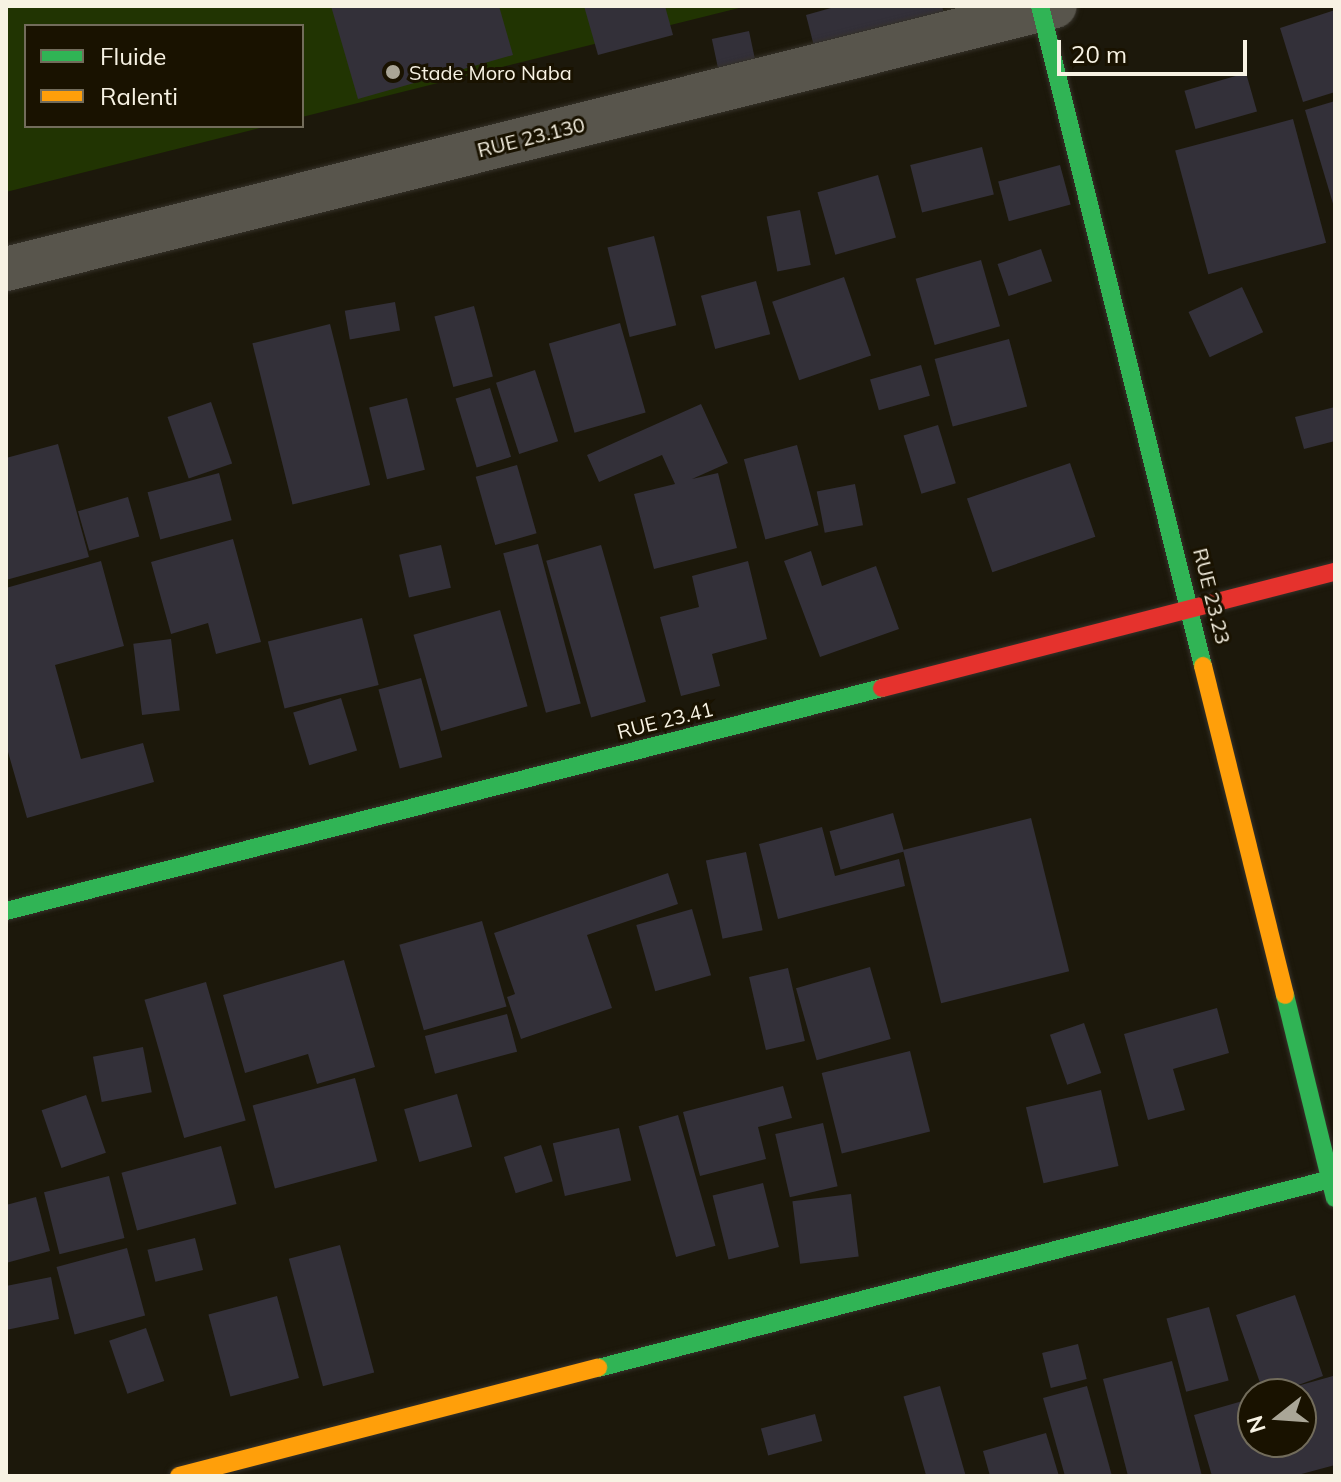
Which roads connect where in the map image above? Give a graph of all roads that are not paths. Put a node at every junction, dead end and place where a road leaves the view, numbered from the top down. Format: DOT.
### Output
graph roads {
  1 [pos="1046,7"];
  2 [pos="6,269"];
  3 [pos="1335,572"];
  4 [pos="1192,607"];
  5 [pos="6,911"];
  6 [pos="1333,1178"];
  7 [pos="1335,1198"];
  8 [pos="179,1476"];
  1 -- 2 [label="street, RUE 23.130"];
  1 -- 4 [label="street, RUE 23.23"];
  3 -- 4 [label="street, RUE 23.41"];
  4 -- 5 [label="street, RUE 23.41"];
  4 -- 6 [label="street, RUE 23.23"];
  6 -- 7 [label="street, RUE 23.23"];
  6 -- 8 [label="street"];
}
